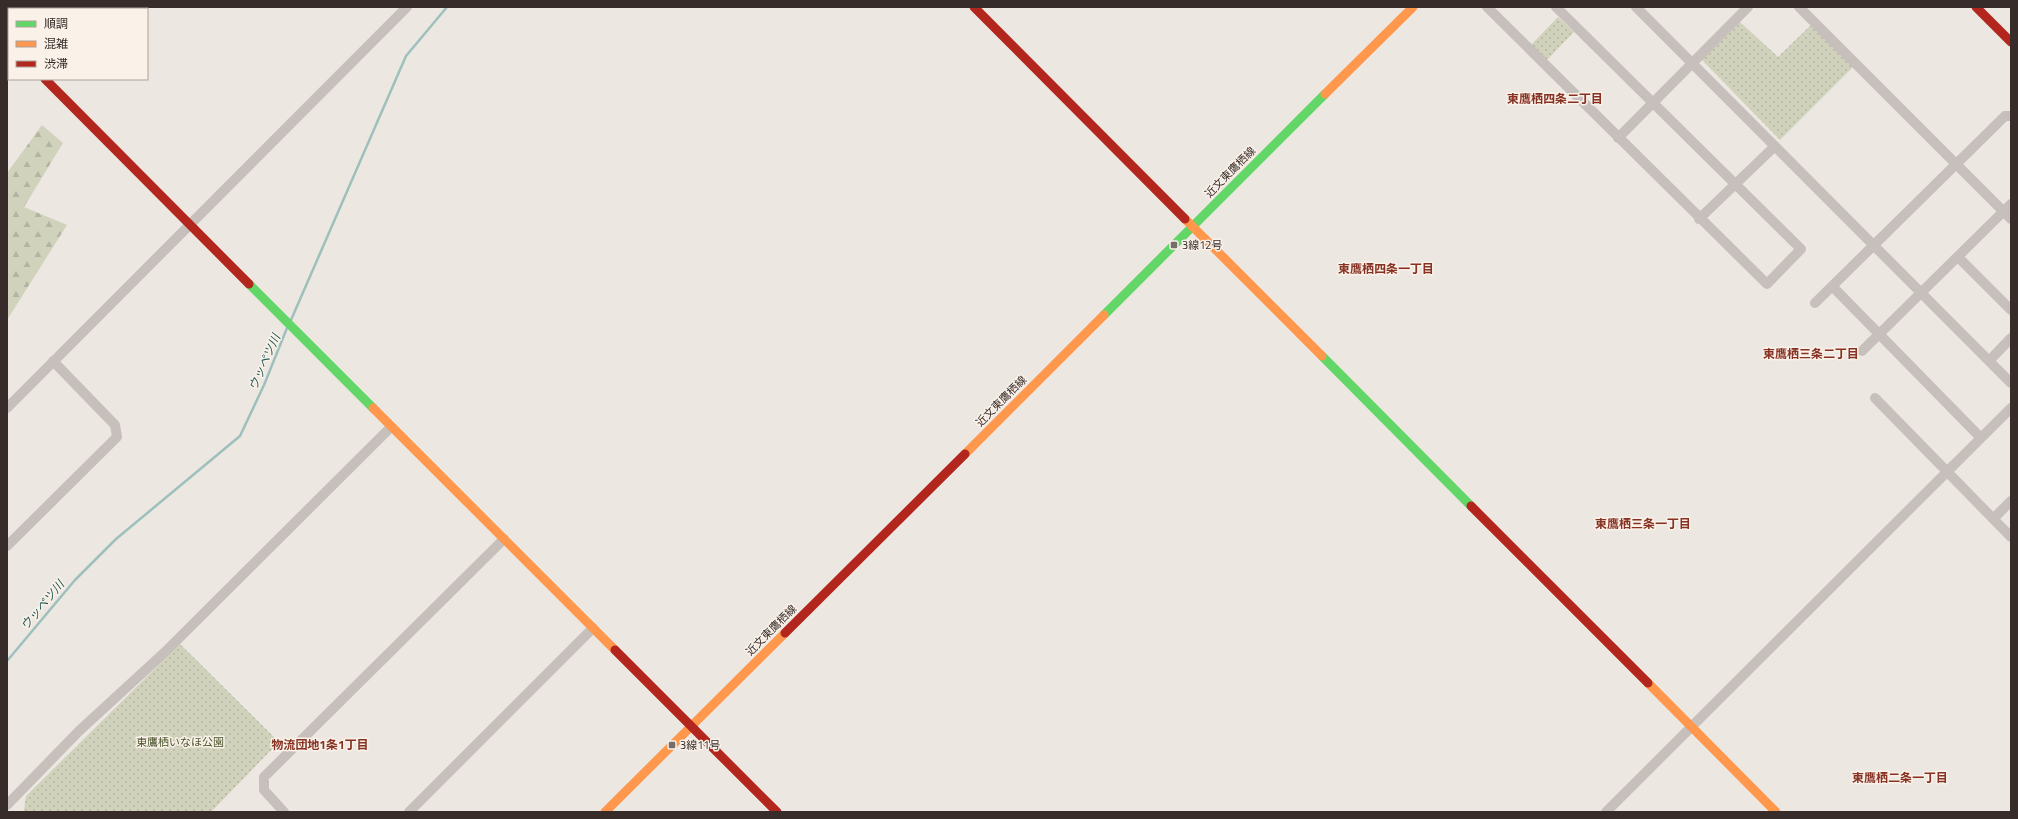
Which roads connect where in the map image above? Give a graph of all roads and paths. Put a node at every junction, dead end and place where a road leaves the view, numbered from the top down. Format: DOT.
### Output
graph roads {
  1 [pos="407,7"];
  2 [pos="974,7"];
  3 [pos="1413,7"];
  4 [pos="1487,7"];
  5 [pos="1556,7"];
  6 [pos="1636,7"];
  7 [pos="1748,7"];
  8 [pos="1799,7"];
  9 [pos="1976,7"];
  10 [pos="2011,42"];
  11 [pos="1692,63"];
  12 [pos="46,80"];
  13 [pos="1652,103"];
  14 [pos="2011,116"];
  15 [pos="1618,138"];
  16 [pos="1775,146"];
  17 [pos="1955,164"];
  18 [pos="1736,184"];
  19 [pos="2011,204"];
  20 [pos="2003,212"];
  21 [pos="1699,219"];
  22 [pos="2011,219"];
  23 [pos="190,224"];
  24 [pos="1192,227"];
  25 [pos="1873,245"];
  26 [pos="1958,257"];
  27 [pos="1832,286"];
  28 [pos="1921,292"];
  29 [pos="1815,303"];
  30 [pos="2011,310"];
  31 [pos="1879,334"];
  32 [pos="2011,338"];
  33 [pos="1862,351"];
  34 [pos="54,361"];
  35 [pos="1989,361"];
  36 [pos="2011,383"];
  37 [pos="1875,398"];
  38 [pos="7,408"];
  39 [pos="2011,408"];
  40 [pos="391,427"];
  41 [pos="1981,438"];
  42 [pos="1947,472"];
  43 [pos="2011,501"];
  44 [pos="1993,519"];
  45 [pos="2011,537"];
  46 [pos="504,539"];
  47 [pos="7,546"];
  48 [pos="593,628"];
  49 [pos="691,725"];
  50 [pos="1691,727"];
  51 [pos="7,805"];
  52 [pos="13,812"];
  53 [pos="284,812"];
  54 [pos="409,812"];
  55 [pos="605,812"];
  56 [pos="777,812"];
  57 [pos="1606,812"];
  58 [pos="1776,812"];
  1 -- 23 [label="street"];
  2 -- 24 [label="street"];
  3 -- 24 [label="street, 近文東鷹栖線"];
  4 -- 15 [label="street"];
  5 -- 13 [label="street"];
  6 -- 11 [label="street"];
  7 -- 11 [label="street"];
  8 -- 17 [label="street"];
  9 -- 10 [label="street"];
  11 -- 13 [label="street"];
  11 -- 16 [label="street"];
  12 -- 23 [label="street"];
  13 -- 15 [label="street"];
  13 -- 18 [label="street"];
  14 -- 17 [label="street"];
  15 -- 21 [label="street"];
  16 -- 18 [label="street"];
  16 -- 25 [label="street"];
  17 -- 20 [label="street"];
  17 -- 25 [label="street"];
  18 -- 21 [label="street"];
  18 -- 21 [label="street"];
  19 -- 20 [label="street"];
  20 -- 22 [label="street"];
  20 -- 26 [label="street"];
  23 -- 34 [label="street"];
  23 -- 40 [label="street"];
  24 -- 49 [label="street, 近文東鷹栖線"];
  24 -- 50 [label="street"];
  25 -- 27 [label="street"];
  25 -- 28 [label="street"];
  26 -- 28 [label="street"];
  26 -- 30 [label="street"];
  27 -- 29 [label="street"];
  27 -- 31 [label="street"];
  28 -- 31 [label="street"];
  28 -- 35 [label="street"];
  31 -- 33 [label="street"];
  31 -- 41 [label="street"];
  32 -- 35 [label="street"];
  34 -- 38 [label="street"];
  34 -- 47 [label="street"];
  35 -- 36 [label="street"];
  37 -- 42 [label="street"];
  39 -- 41 [label="street"];
  40 -- 46 [label="street"];
  40 -- 51 [label="street"];
  41 -- 42 [label="street"];
  42 -- 44 [label="street"];
  42 -- 50 [label="street"];
  43 -- 44 [label="street"];
  44 -- 45 [label="street"];
  46 -- 48 [label="street"];
  46 -- 53 [label="street"];
  48 -- 49 [label="street"];
  48 -- 54 [label="street"];
  49 -- 55 [label="street, 近文東鷹栖線"];
  49 -- 56 [label="street"];
  50 -- 57 [label="street"];
  50 -- 58 [label="street"];
  51 -- 52 [label="street"];
}
